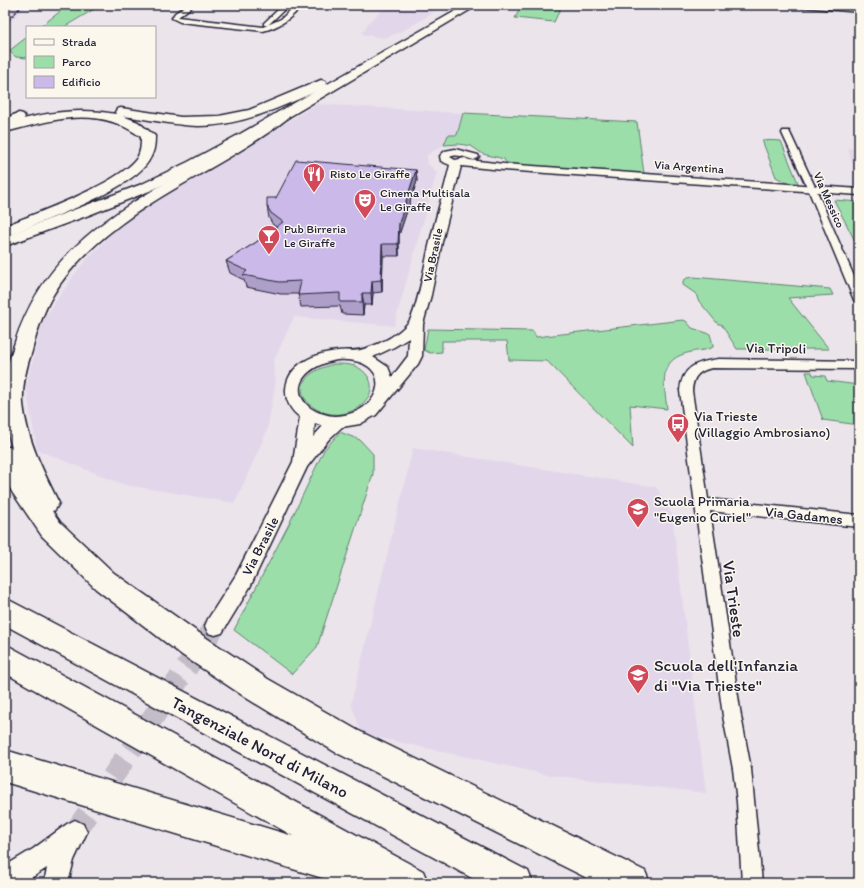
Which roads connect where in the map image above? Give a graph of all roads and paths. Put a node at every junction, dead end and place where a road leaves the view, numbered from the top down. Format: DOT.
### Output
graph roads {
  1 [pos="191,5"];
  2 [pos="286,5"];
  3 [pos="299,5"];
  4 [pos="458,5"];
  5 [pos="473,5"];
  6 [pos="803,5"];
  7 [pos="859,10"];
  8 [pos="253,28"];
  9 [pos="321,84"];
  10 [pos="283,115"];
  11 [pos="5,122"];
  12 [pos="5,128"];
  13 [pos="786,133"];
  14 [pos="462,160"];
  15 [pos="812,189"];
  16 [pos="859,192"];
  17 [pos="7,233"];
  18 [pos="859,300"];
  19 [pos="416,324"];
  20 [pos="357,356"];
  21 [pos="859,365"];
  22 [pos="694,370"];
  23 [pos="384,396"];
  24 [pos="308,415"];
  25 [pos="338,422"];
  26 [pos="5,455"];
  27 [pos="301,463"];
  28 [pos="702,504"];
  29 [pos="859,520"];
  30 [pos="77,555"];
  31 [pos="5,611"];
  32 [pos="215,626"];
  33 [pos="5,658"];
  34 [pos="5,766"];
  35 [pos="5,879"];
  36 [pos="56,883"];
  37 [pos="395,883"];
  38 [pos="411,883"];
  39 [pos="516,883"];
  40 [pos="633,883"];
  41 [pos="752,883"];
  1 -- 8 [label="street"];
  2 -- 8 [label="street"];
  3 -- 8 [label="street"];
  4 -- 9 [label="highway"];
  5 -- 10 [label="highway"];
  6 -- 7 [label="street"];
  9 -- 11 [label="highway"];
  9 -- 17 [label="highway"];
  10 -- 17 [label="highway"];
  10 -- 30 [label="highway"];
  12 -- 17 [label="highway"];
  13 -- 15 [label="street, Via Messico"];
  14 -- 15 [label="street, Via Argentina"];
  14 -- 19 [label="street, Via Brasile"];
  15 -- 16 [label="street, Via Argentina"];
  15 -- 18 [label="street, Via Messico"];
  19 -- 20 [label="street"];
  19 -- 23 [label="street, Via Brasile"];
  20 -- 23 [label="street"];
  20 -- 24 [label="street"];
  21 -- 22 [label="street, Via Tripoli"];
  22 -- 28 [label="street, Via Trieste"];
  23 -- 25 [label="street"];
  24 -- 25 [label="street"];
  24 -- 27 [label="street, Via Brasile"];
  25 -- 27 [label="street, Via Brasile"];
  26 -- 30 [label="highway"];
  27 -- 32 [label="street, Via Brasile"];
  28 -- 29 [label="street, Via Gadames"];
  28 -- 41 [label="street, Via Trieste"];
  30 -- 40 [label="highway"];
  31 -- 39 [label="highway, Tangenziale Nord di Milano"];
  33 -- 38 [label="highway"];
  34 -- 37 [label="highway"];
  35 -- 36 [label="street"];
}
